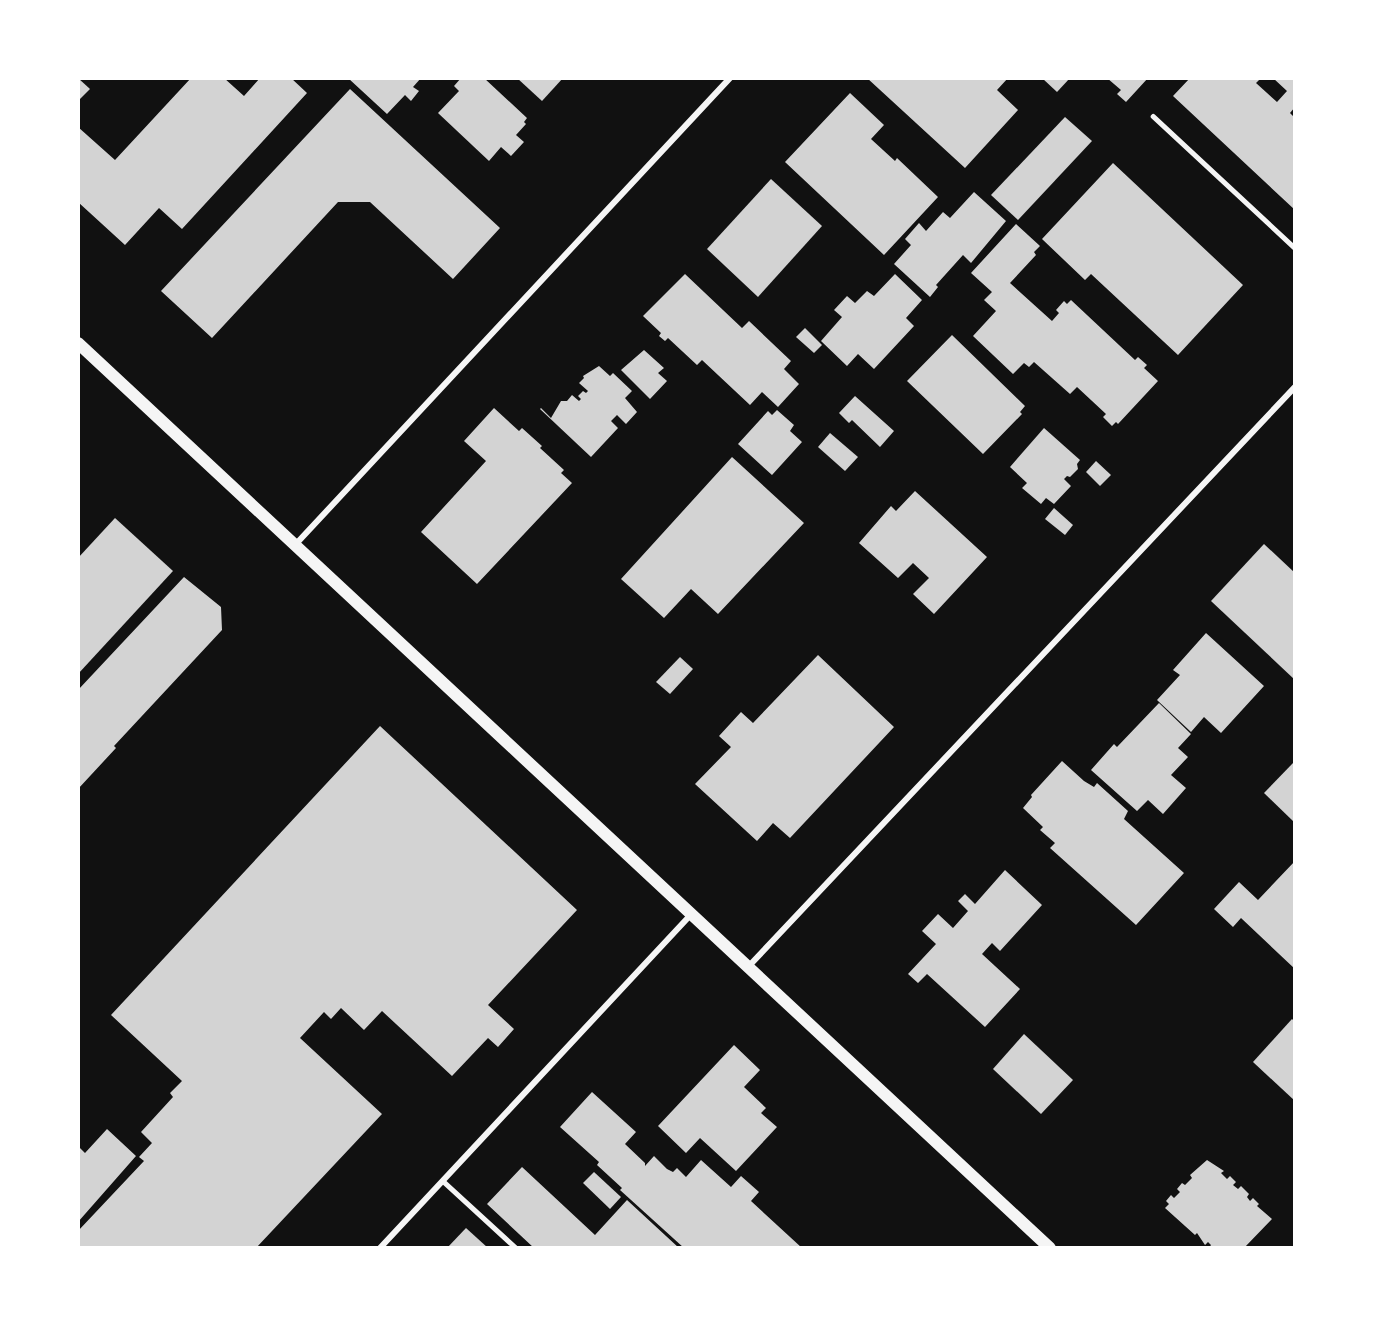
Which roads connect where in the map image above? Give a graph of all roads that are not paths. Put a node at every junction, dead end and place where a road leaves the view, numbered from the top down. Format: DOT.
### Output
graph roads {
  1 [pos="730,78"];
  2 [pos="1153,116"];
  3 [pos="1295,248"];
  4 [pos="78,343"];
  5 [pos="1295,387"];
  6 [pos="295,545"];
  7 [pos="692,914"];
  8 [pos="748,967"];
  9 [pos="443,1181"];
  10 [pos="380,1248"];
  11 [pos="516,1248"];
  12 [pos="1050,1248"];
  1 -- 6 [label="street"];
  2 -- 3 [label="lane"];
  4 -- 6 [label="main road"];
  5 -- 8 [label="street"];
  6 -- 7 [label="main road"];
  7 -- 8 [label="main road"];
  7 -- 9 [label="street"];
  8 -- 12 [label="main road"];
  9 -- 10 [label="street"];
  9 -- 11 [label="lane"];
}
